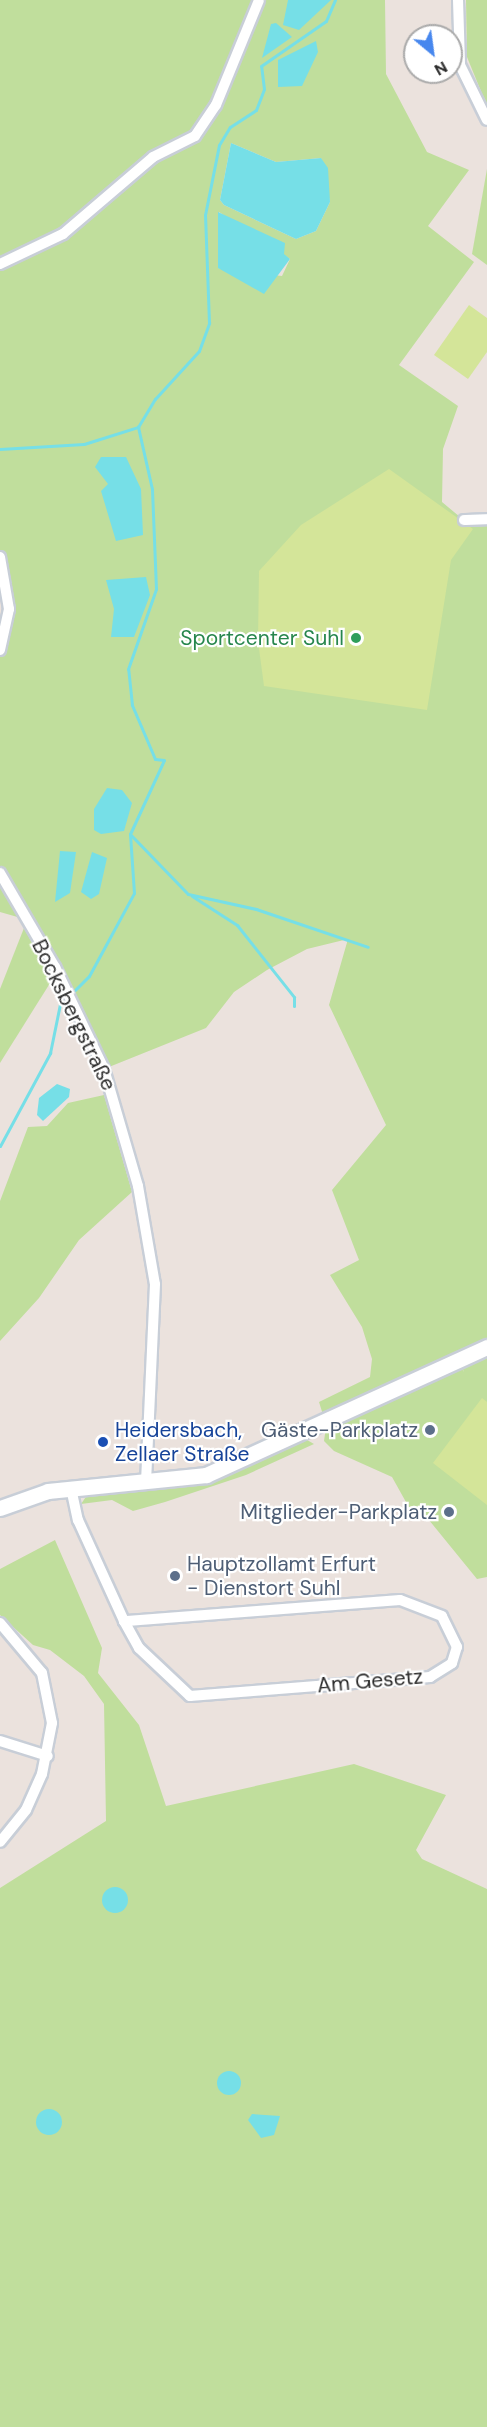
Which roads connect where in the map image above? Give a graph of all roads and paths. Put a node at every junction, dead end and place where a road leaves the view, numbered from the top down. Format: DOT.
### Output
graph roads {
  1 [pos="259,0"];
  2 [pos="458,0"];
  3 [pos="487,120"];
  4 [pos="0,264"];
  5 [pos="464,519"];
  6 [pos="487,519"];
  7 [pos="0,557"];
  8 [pos="0,650"];
  9 [pos="0,873"];
  10 [pos="487,1347"];
  11 [pos="146,1484"];
  12 [pos="71,1488"];
  13 [pos="1,1506"];
  14 [pos="124,1621"];
  15 [pos="0,1623"];
  16 [pos="0,1741"];
  17 [pos="48,1756"];
  18 [pos="0,1842"];
  1 -- 4 [label="street"];
  2 -- 3 [label="street"];
  5 -- 6 [label="street"];
  7 -- 8 [label="street"];
  9 -- 11 [label="street, Bocksbergstraße"];
  10 -- 11 [label="street"];
  11 -- 12 [label="street"];
  12 -- 13 [label="street"];
  12 -- 14 [label="street, Am Gesetz"];
  14 -- 14 [label="street, Am Gesetz"];
  15 -- 17 [label="street"];
  16 -- 17 [label="street"];
  17 -- 18 [label="street"];
}
